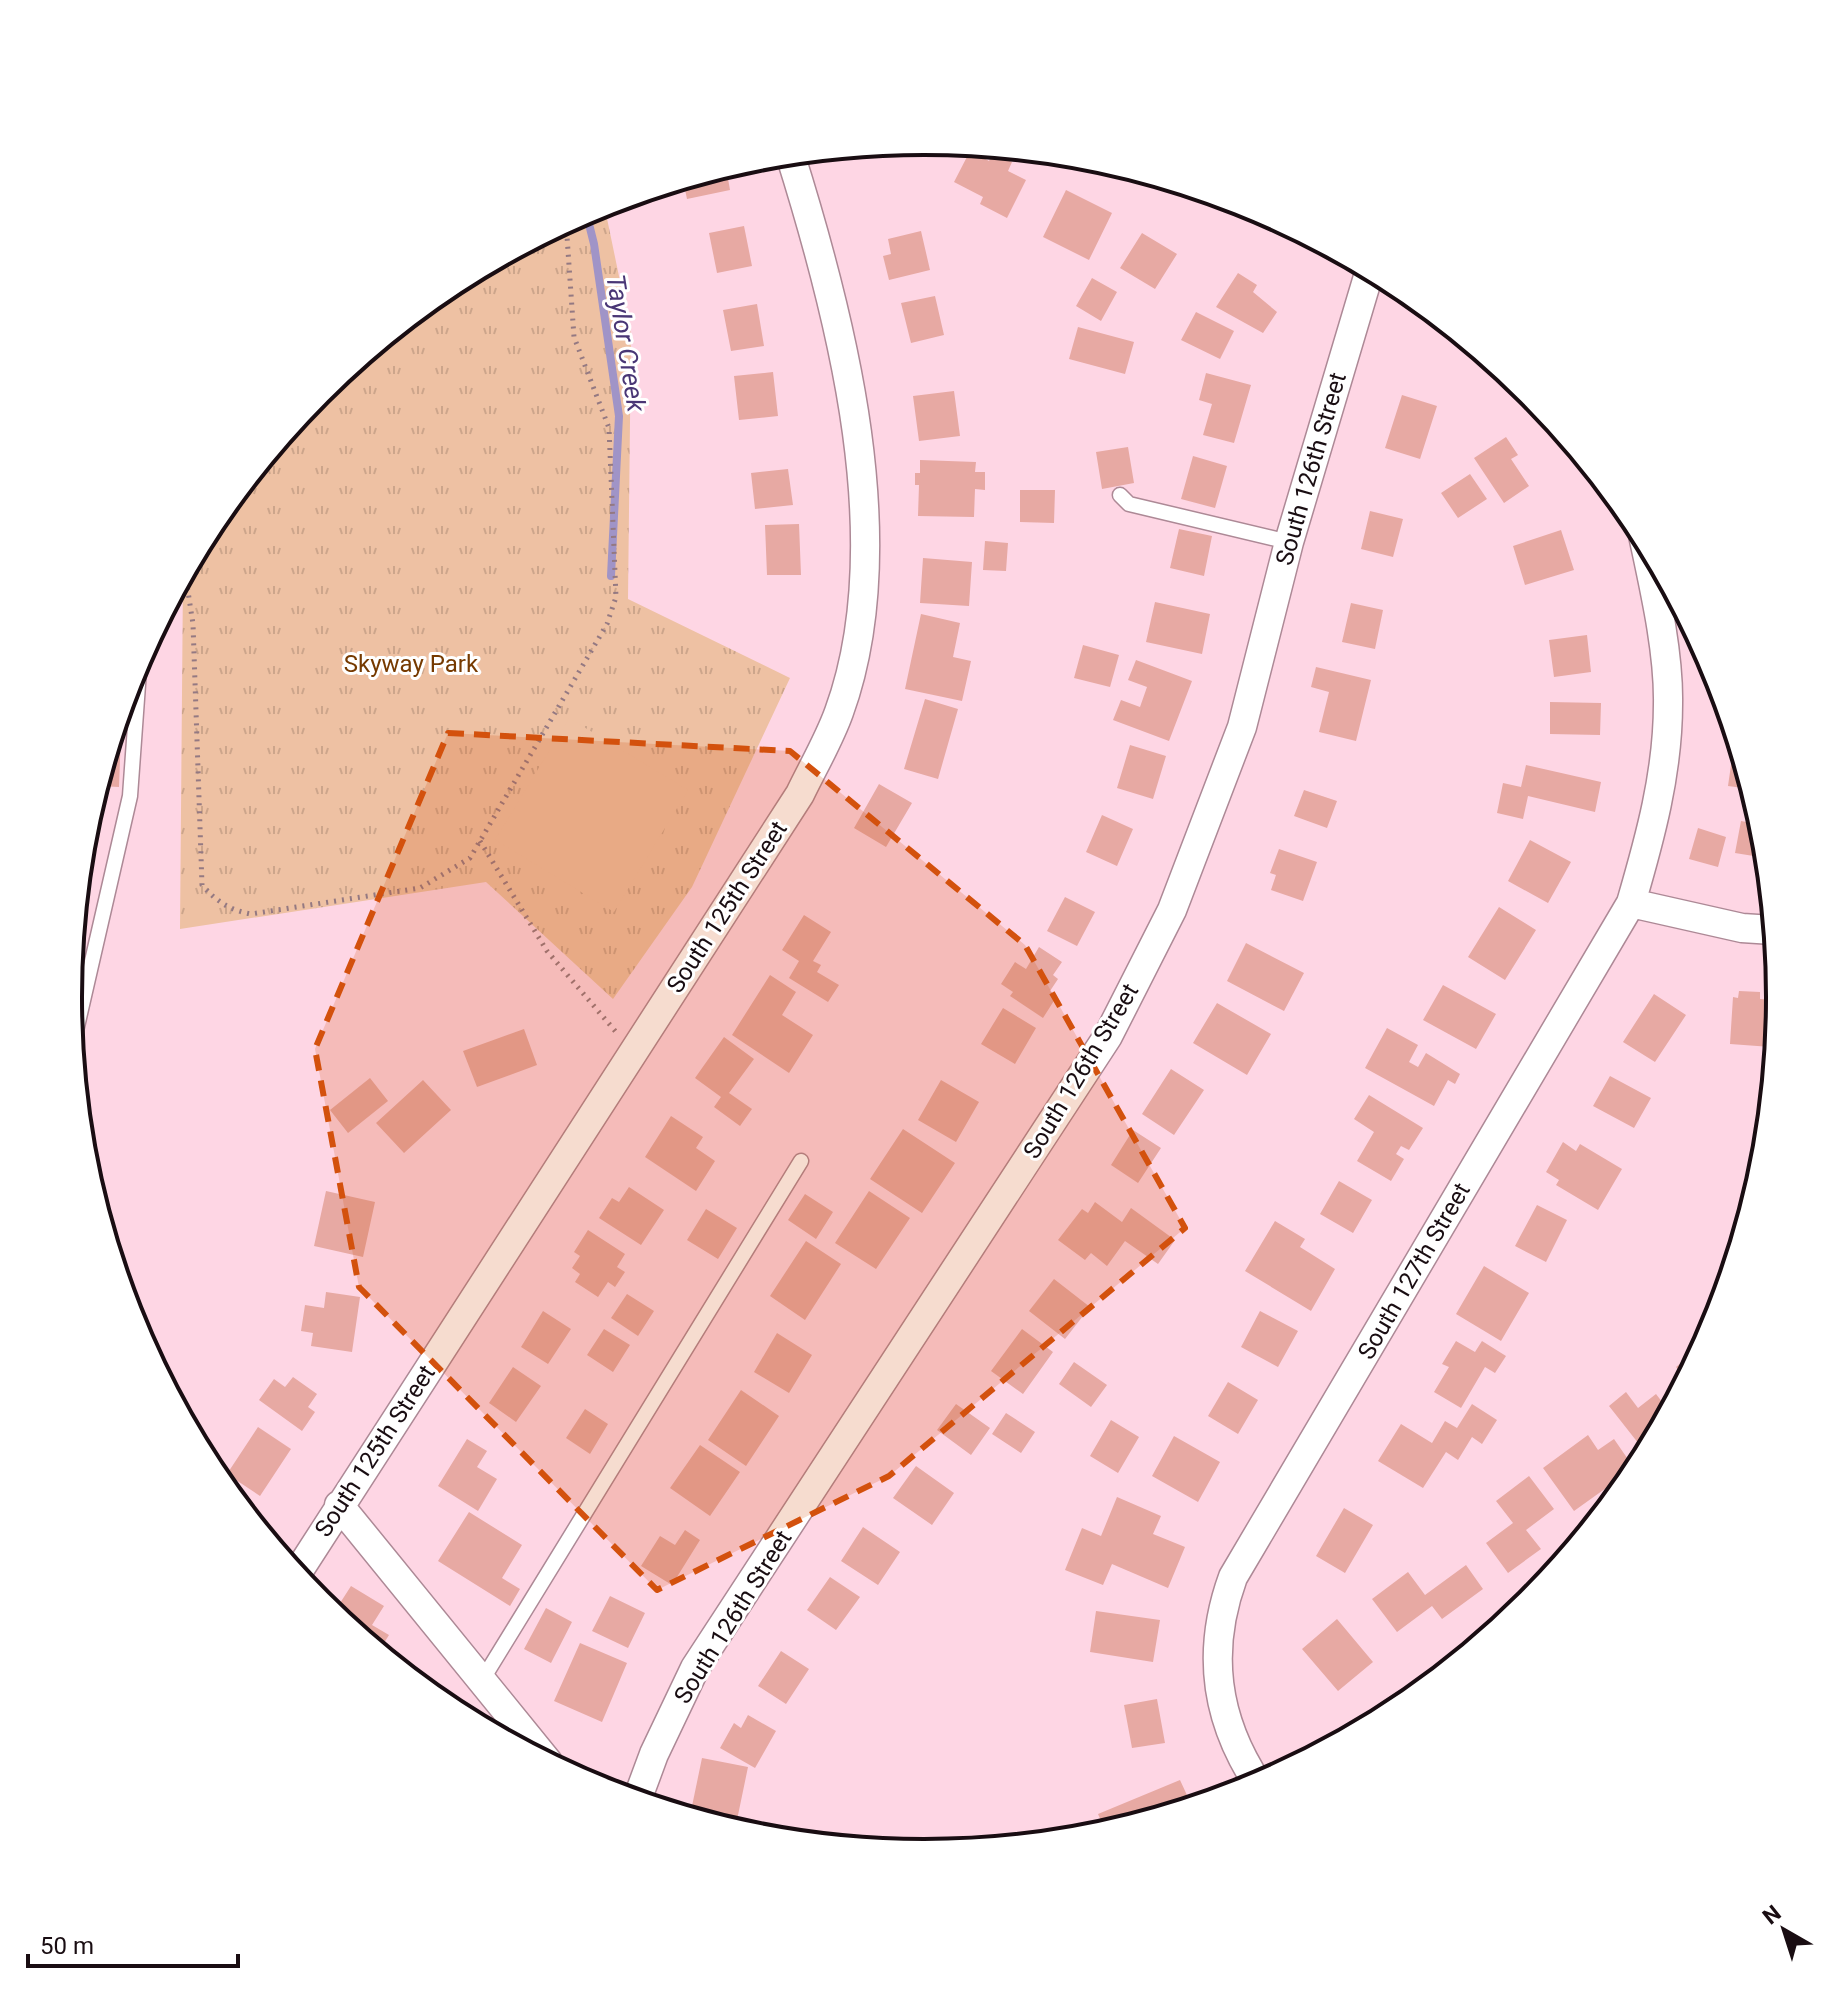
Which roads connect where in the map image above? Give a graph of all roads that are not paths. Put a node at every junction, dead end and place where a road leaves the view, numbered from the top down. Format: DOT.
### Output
graph roads {
  1 [pos="794,165"];
  2 [pos="1367,281"];
  3 [pos="1120,495"];
  4 [pos="1289,542"];
  5 [pos="1651,574"];
  6 [pos="137,699"];
  7 [pos="1631,903"];
  8 [pos="1763,929"];
  9 [pos="82,1004"];
  10 [pos="801,1161"];
  11 [pos="339,1505"];
  12 [pos="303,1564"];
  13 [pos="481,1682"];
  14 [pos="530,1740"];
  15 [pos="1250,1773"];
  16 [pos="641,1789"];
  1 -- 11 [label="street, South 125th Street"];
  2 -- 4 [label="street, South 126th Street"];
  3 -- 4 [label="lane"];
  4 -- 16 [label="street, South 126th Street"];
  5 -- 7 [label="street, South 127th Street"];
  6 -- 9 [label="lane"];
  7 -- 8 [label="street"];
  7 -- 15 [label="street, South 127th Street"];
  10 -- 13 [label="lane"];
  11 -- 12 [label="street, South 125th Street"];
  11 -- 13 [label="street"];
  13 -- 14 [label="street"];
}
